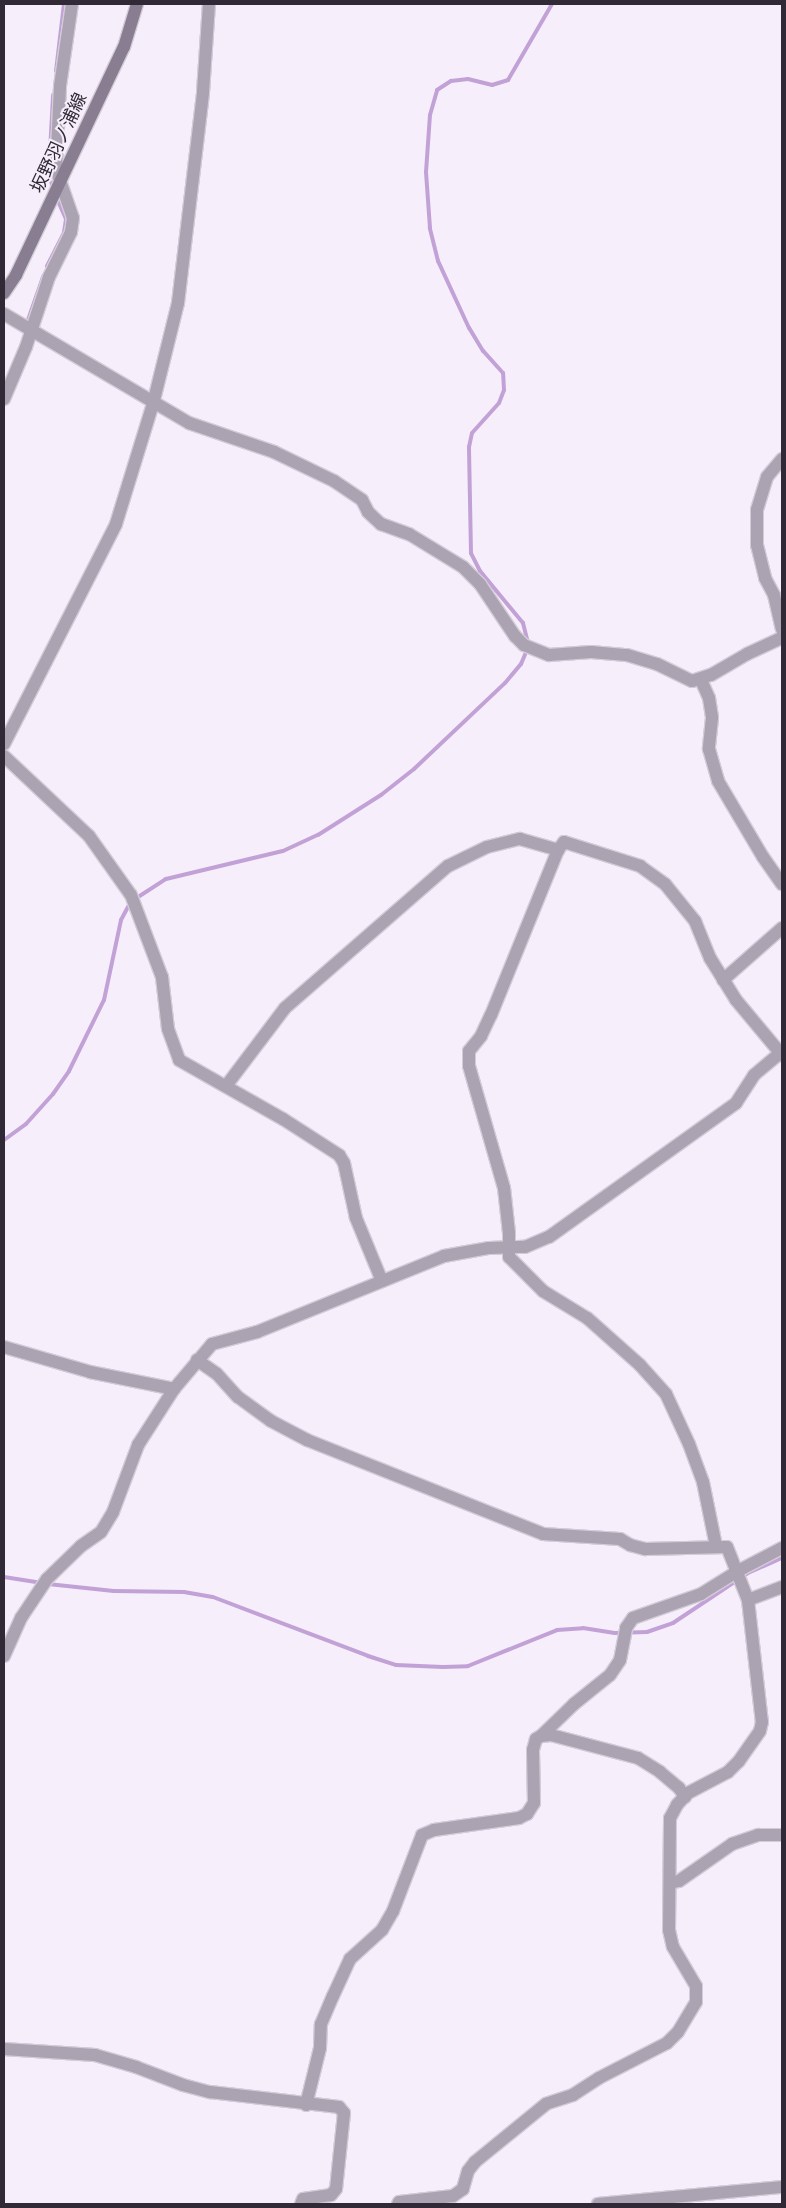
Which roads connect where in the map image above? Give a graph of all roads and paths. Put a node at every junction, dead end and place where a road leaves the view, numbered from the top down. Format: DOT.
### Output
graph roads {
  1 [pos="72,4"];
  2 [pos="137,4"];
  3 [pos="209,4"];
  4 [pos="60,184"];
  5 [pos="4,293"];
  6 [pos="4,314"];
  7 [pos="27,326"];
  8 [pos="4,399"];
  9 [pos="153,404"];
  10 [pos="782,460"];
  11 [pos="782,629"];
  12 [pos="782,638"];
  13 [pos="701,680"];
  14 [pos="4,744"];
  15 [pos="4,756"];
  16 [pos="558,850"];
  17 [pos="782,884"];
  18 [pos="782,928"];
  19 [pos="722,980"];
  20 [pos="781,1054"];
  21 [pos="226,1086"];
  22 [pos="508,1248"];
  23 [pos="382,1281"];
  24 [pos="4,1347"];
  25 [pos="197,1360"];
  26 [pos="174,1389"];
  27 [pos="716,1546"];
  28 [pos="782,1548"];
  29 [pos="738,1571"];
  30 [pos="782,1587"];
  31 [pos="748,1600"];
  32 [pos="4,1656"];
  33 [pos="541,1736"];
  34 [pos="685,1796"];
  35 [pos="782,1834"];
  36 [pos="670,1883"];
  37 [pos="4,2049"];
  38 [pos="306,2105"];
  39 [pos="782,2187"];
  40 [pos="301,2204"];
  41 [pos="398,2204"];
  42 [pos="598,2204"];
  1 -- 4 [label="street"];
  2 -- 4 [label="main road, 坂野羽ノ浦線"];
  3 -- 9 [label="street"];
  4 -- 5 [label="main road, 坂野羽ノ浦線"];
  4 -- 7 [label="street"];
  6 -- 7 [label="street"];
  7 -- 8 [label="street"];
  7 -- 9 [label="street"];
  9 -- 13 [label="street"];
  9 -- 14 [label="street"];
  10 -- 11 [label="street"];
  12 -- 13 [label="street"];
  13 -- 17 [label="street"];
  15 -- 21 [label="street"];
  16 -- 19 [label="street"];
  16 -- 21 [label="street"];
  16 -- 22 [label="street"];
  18 -- 19 [label="street"];
  19 -- 20 [label="street"];
  20 -- 22 [label="street"];
  21 -- 23 [label="street"];
  22 -- 23 [label="street"];
  22 -- 27 [label="street"];
  23 -- 25 [label="street"];
  24 -- 26 [label="street"];
  25 -- 26 [label="street"];
  25 -- 27 [label="street"];
  26 -- 32 [label="street"];
  27 -- 29 [label="street"];
  28 -- 29 [label="street"];
  29 -- 31 [label="street"];
  29 -- 33 [label="street"];
  30 -- 31 [label="street"];
  31 -- 34 [label="street"];
  33 -- 34 [label="street"];
  33 -- 38 [label="street"];
  34 -- 36 [label="street"];
  35 -- 36 [label="street"];
  36 -- 41 [label="street"];
  37 -- 38 [label="street"];
  38 -- 40 [label="street"];
  39 -- 42 [label="street"];
}
